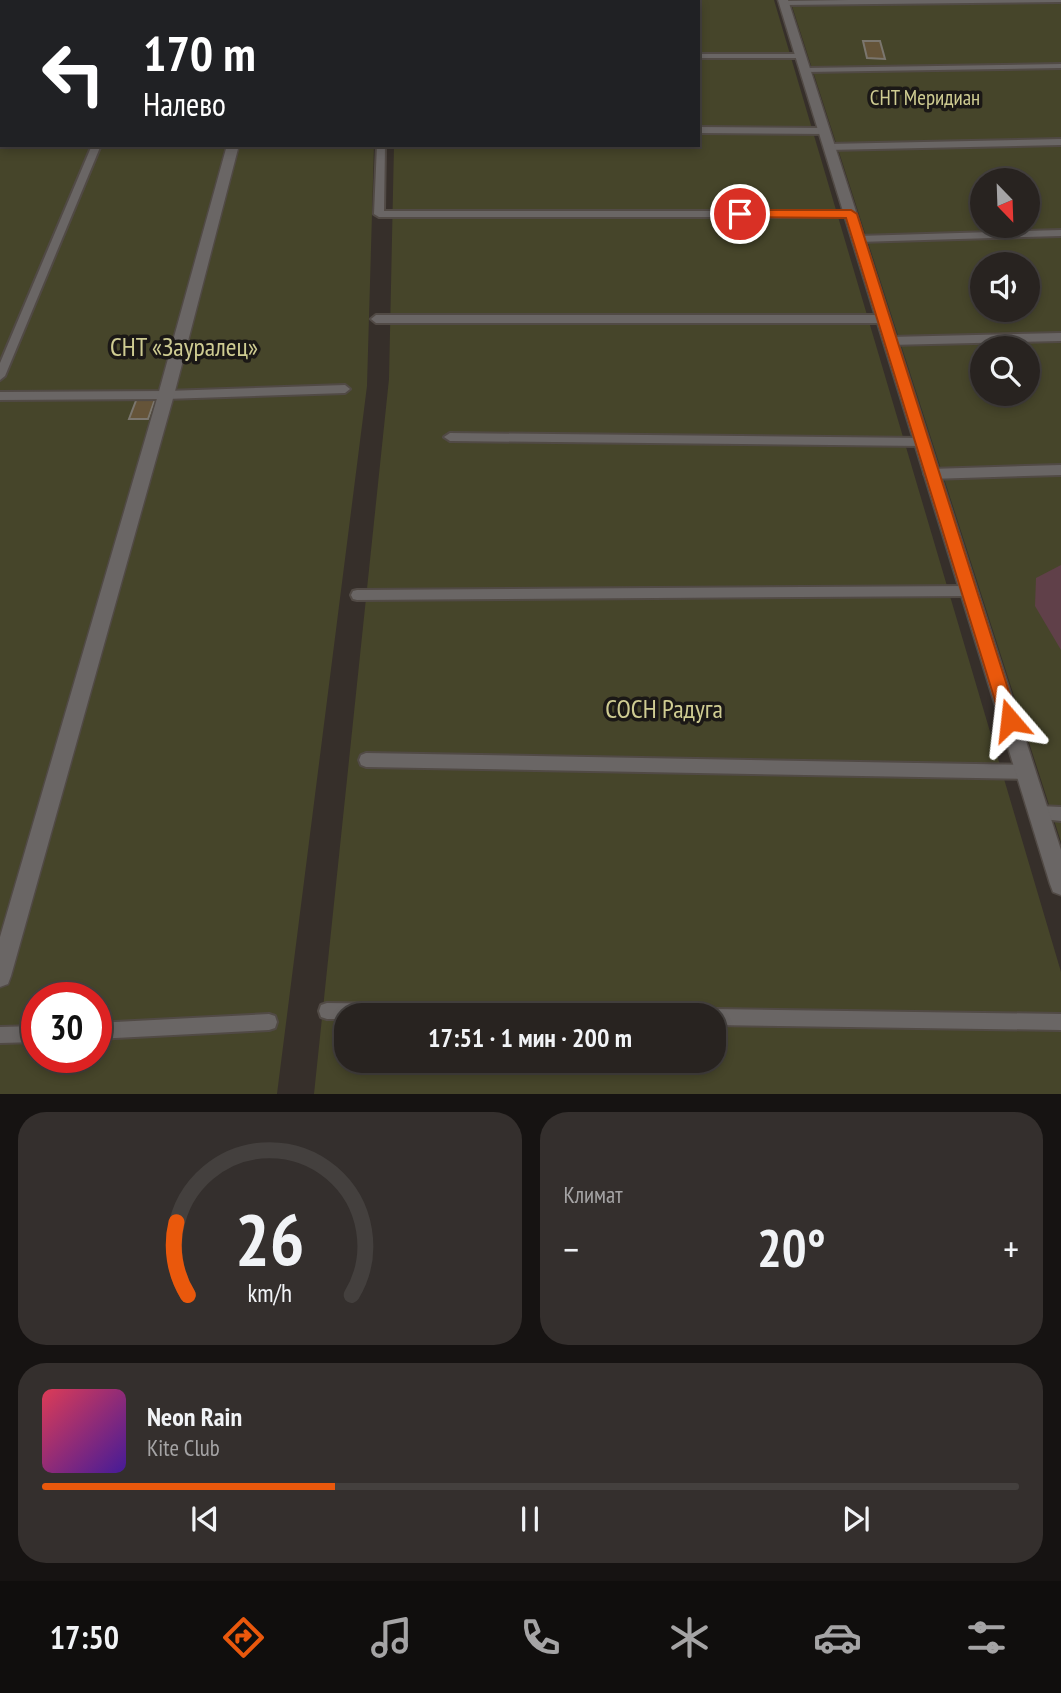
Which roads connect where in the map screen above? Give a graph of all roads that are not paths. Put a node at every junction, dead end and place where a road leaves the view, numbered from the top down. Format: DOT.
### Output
graph roads {
  1 [pos="1061,0"];
  2 [pos="784,1"];
  3 [pos="700,56"];
  4 [pos="803,63"];
  5 [pos="1061,66"];
  6 [pos="700,130"];
  7 [pos="827,139"];
  8 [pos="1061,142"];
  9 [pos="96,147"];
  10 [pos="232,147"];
  11 [pos="381,147"];
  12 [pos="851,214"];
  13 [pos="1061,233"];
  14 [pos="858,239"];
  15 [pos="376,319"];
  16 [pos="883,319"];
  17 [pos="1061,337"];
  18 [pos="889,341"];
  19 [pos="0,376"];
  20 [pos="345,389"];
  21 [pos="166,395"];
  22 [pos="0,396"];
  23 [pos="450,437"];
  24 [pos="922,442"];
  25 [pos="1061,470"];
  26 [pos="930,474"];
  27 [pos="969,591"];
  28 [pos="356,595"];
  29 [pos="366,760"];
  30 [pos="1026,772"];
  31 [pos="1039,813"];
  32 [pos="1061,814"];
  33 [pos="1061,884"];
  34 [pos="0,976"];
  35 [pos="327,1011"];
  36 [pos="334,1011"];
  37 [pos="726,1017"];
  38 [pos="269,1022"];
  39 [pos="1061,1022"];
  40 [pos="112,1030"];
  41 [pos="21,1034"];
  42 [pos="0,1035"];
  1 -- 2 [label="lane"];
  2 -- 4 [label="street"];
  3 -- 4 [label="lane"];
  4 -- 5 [label="lane"];
  4 -- 7 [label="street"];
  6 -- 7 [label="lane"];
  7 -- 8 [label="lane"];
  7 -- 12 [label="street"];
  9 -- 19 [label="lane"];
  10 -- 21 [label="street"];
  11 -- 12 [label="lane"];
  12 -- 14 [label="street"];
  13 -- 14 [label="lane"];
  14 -- 16 [label="street"];
  15 -- 16 [label="lane"];
  16 -- 18 [label="street"];
  17 -- 18 [label="lane"];
  18 -- 24 [label="street"];
  20 -- 21 [label="lane"];
  21 -- 22 [label="lane"];
  21 -- 34 [label="street"];
  23 -- 24 [label="lane"];
  24 -- 26 [label="street"];
  25 -- 26 [label="lane"];
  26 -- 27 [label="street"];
  27 -- 28 [label="lane"];
  27 -- 30 [label="street"];
  29 -- 30 [label="lane"];
  30 -- 31 [label="street"];
  31 -- 32 [label="lane"];
  31 -- 33 [label="street"];
  35 -- 36 [label="lane"];
  37 -- 39 [label="lane"];
  38 -- 40 [label="lane"];
  41 -- 42 [label="lane"];
}
